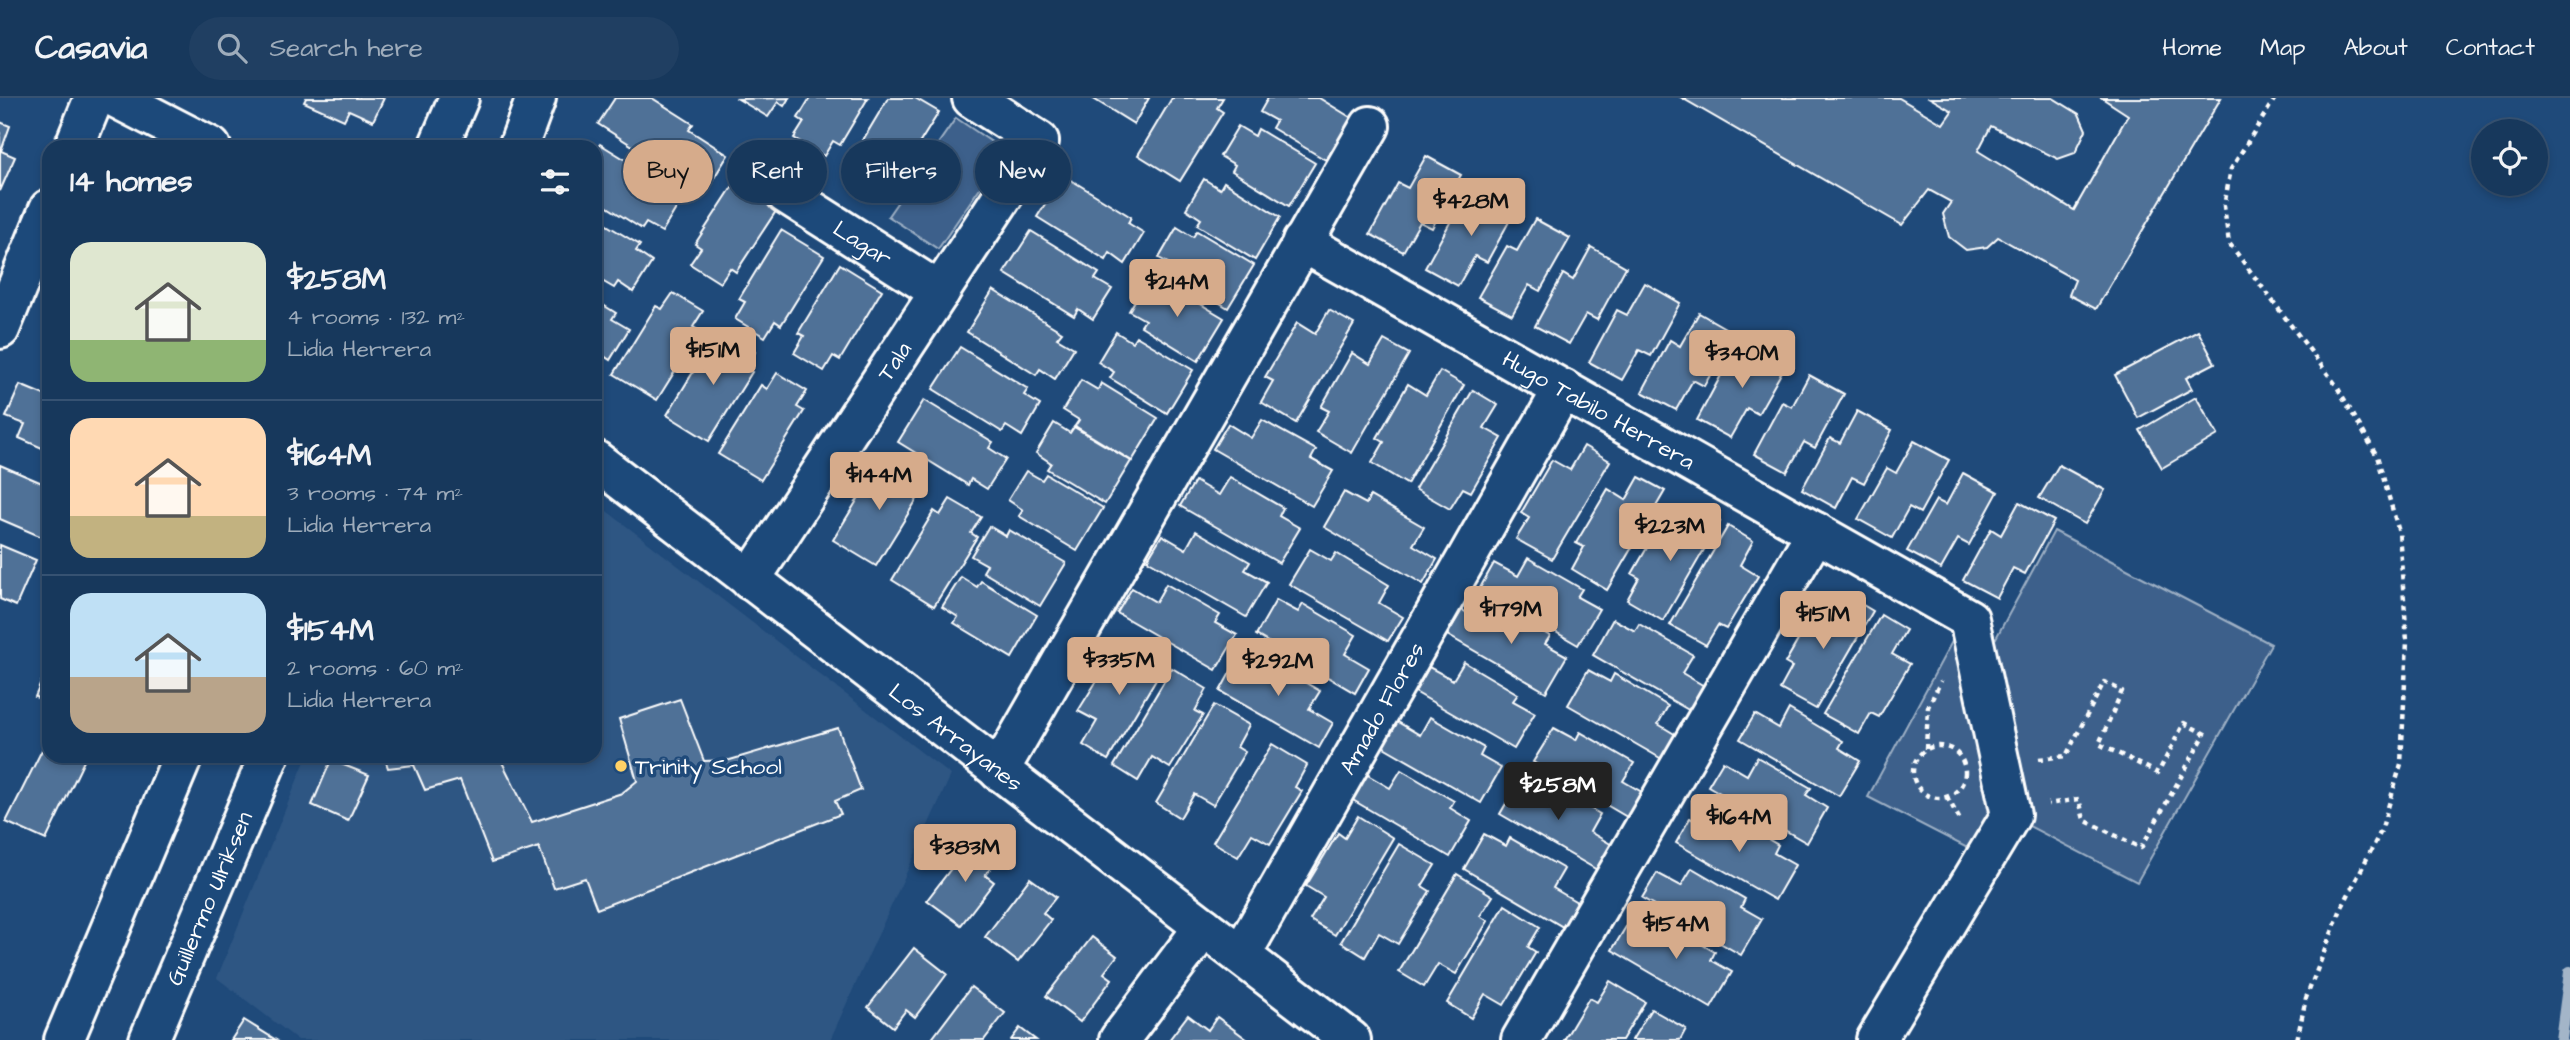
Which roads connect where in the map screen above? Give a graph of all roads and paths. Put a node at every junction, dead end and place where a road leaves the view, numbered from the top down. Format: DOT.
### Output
graph roads {
  1 [pos="94,98"];
  2 [pos="116,98"];
  3 [pos="459,98"];
  4 [pos="536,98"];
  5 [pos="972,98"];
  6 [pos="2275,98"];
  7 [pos="1370,126"];
  8 [pos="77,140"];
  9 [pos="197,140"];
  10 [pos="441,140"];
  11 [pos="520,140"];
  12 [pos="800,203"];
  13 [pos="42,226"];
  14 [pos="1302,242"];
  15 [pos="940,292"];
  16 [pos="0,329"];
  17 [pos="1563,389"];
  18 [pos="602,465"];
  19 [pos="1816,532"];
  20 [pos="750,580"];
  21 [pos="180,763"];
  22 [pos="266,763"];
  23 [pos="1983,767"];
  24 [pos="999,771"];
  25 [pos="2010,810"];
  26 [pos="1204,927"];
  27 [pos="1241,956"];
  28 [pos="64,1040"];
  29 [pos="149,1040"];
  30 [pos="1119,1040"];
  31 [pos="1351,1040"];
  32 [pos="1521,1040"];
  33 [pos="1876,1040"];
  34 [pos="2297,1040"];
  1 -- 8 [label="street"];
  2 -- 9 [label="street"];
  3 -- 10 [label="street"];
  4 -- 11 [label="street"];
  5 -- 15 [label="street, Tala"];
  6 -- 34 [label="path"];
  7 -- 14 [label="street"];
  12 -- 15 [label="street, Lagar"];
  13 -- 16 [label="street"];
  14 -- 17 [label="street, Hugo Tabilo Herrera"];
  14 -- 24 [label="street"];
  15 -- 20 [label="street, Tala"];
  17 -- 19 [label="street, Hugo Tabilo Herrera"];
  17 -- 27 [label="street, Amado Flores"];
  18 -- 20 [label="street, Los Arrayanes"];
  19 -- 23 [label="street, Hugo Tabilo Herrera"];
  19 -- 32 [label="street"];
  20 -- 24 [label="street, Los Arrayanes"];
  21 -- 28 [label="street"];
  22 -- 29 [label="street, Guillermo Ulriksen"];
  23 -- 23 [label="path"];
  23 -- 25 [label="street, Hugo Tabilo Herrera"];
  23 -- 25 [label="path"];
  24 -- 26 [label="street, Los Arrayanes"];
  25 -- 33 [label="street"];
  26 -- 27 [label="street, Los Arrayanes"];
  26 -- 30 [label="street"];
  27 -- 31 [label="street, Los Arrayanes"];
}
